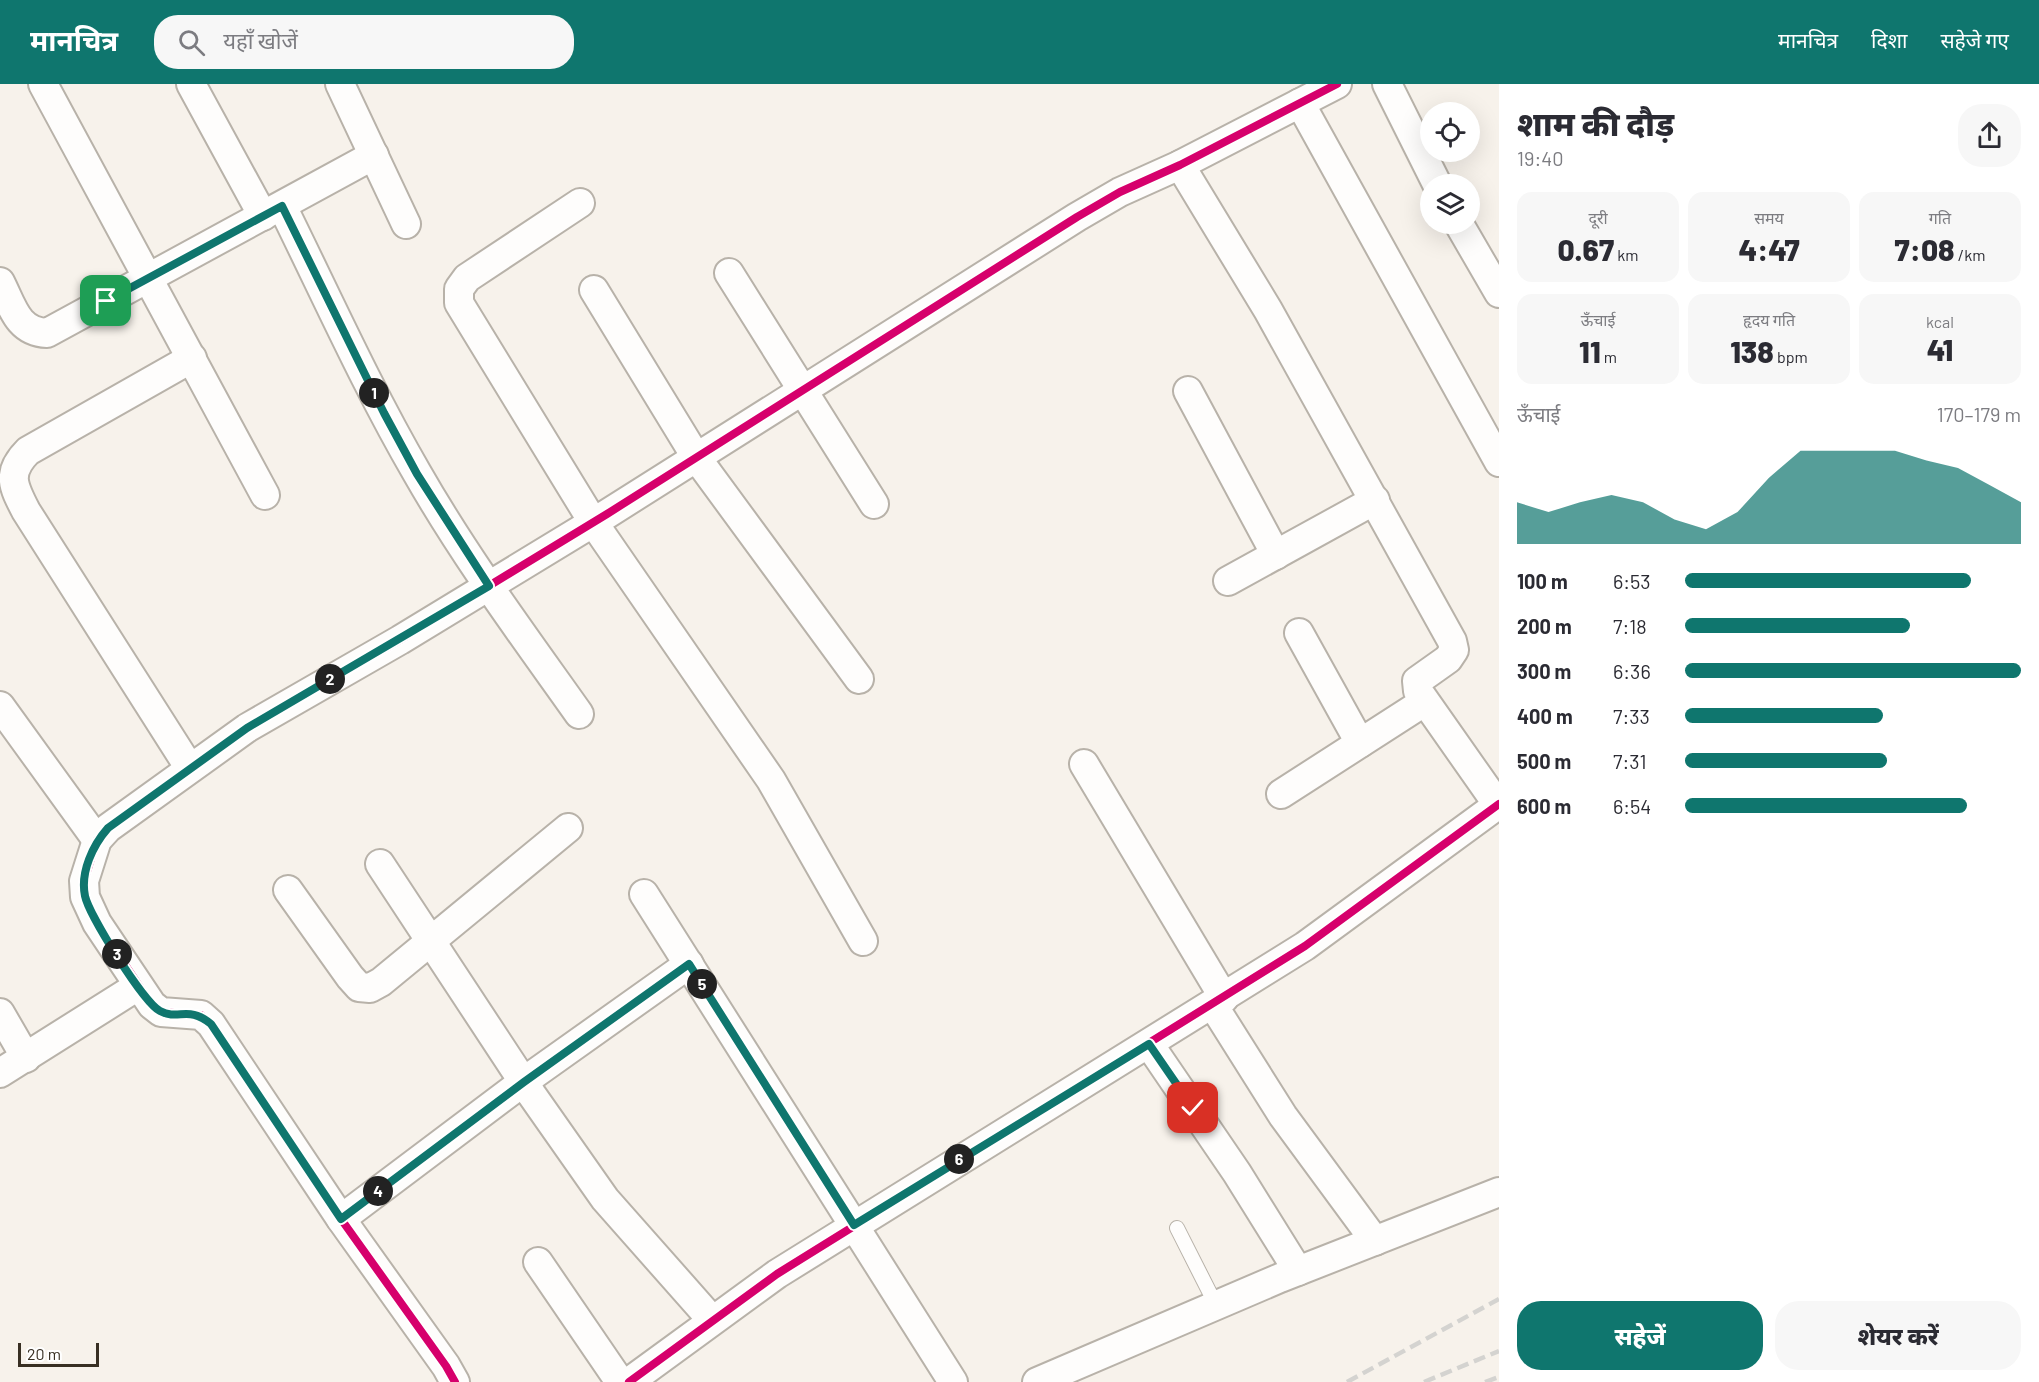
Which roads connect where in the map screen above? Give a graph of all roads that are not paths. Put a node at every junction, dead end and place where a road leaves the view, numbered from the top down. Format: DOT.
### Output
graph roads {
  1 [pos="43,84"];
  2 [pos="191,84"];
  3 [pos="340,84"];
  4 [pos="1337,84"];
  5 [pos="1387,84"];
  6 [pos="1300,103"];
  7 [pos="374,155"];
  8 [pos="1180,165"];
  9 [pos="1432,174"];
  10 [pos="580,203"];
  11 [pos="272,211"];
  12 [pos="406,224"];
  13 [pos="1465,234"];
  14 [pos="729,273"];
  15 [pos="149,278"];
  16 [pos="0,282"];
  17 [pos="594,290"];
  18 [pos="1499,293"];
  19 [pos="192,358"];
  20 [pos="802,391"];
  21 [pos="1188,391"];
  22 [pos="696,457"];
  23 [pos="1499,462"];
  24 [pos="265,495"];
  25 [pos="1375,500"];
  26 [pos="874,504"];
  27 [pos="592,522"];
  28 [pos="1276,555"];
  29 [pos="1228,581"];
  30 [pos="489,586"];
  31 [pos="1299,633"];
  32 [pos="859,680"];
  33 [pos="1425,702"];
  34 [pos="0,706"];
  35 [pos="579,714"];
  36 [pos="1360,743"];
  37 [pos="1084,764"];
  38 [pos="189,767"];
  39 [pos="1281,794"];
  40 [pos="1498,805"];
  41 [pos="568,828"];
  42 [pos="97,840"];
  43 [pos="380,864"];
  44 [pos="288,890"];
  45 [pos="644,894"];
  46 [pos="431,941"];
  47 [pos="863,941"];
  48 [pos="689,964"];
  49 [pos="138,986"];
  50 [pos="1218,1001"];
  51 [pos="0,1013"];
  52 [pos="1149,1044"];
  53 [pos="26,1058"];
  54 [pos="0,1073"];
  55 [pos="524,1082"];
  56 [pos="1499,1192"];
  57 [pos="341,1219"];
  58 [pos="854,1225"];
  59 [pos="1177,1228"];
  60 [pos="1375,1241"];
  61 [pos="538,1262"];
  62 [pos="1298,1271"];
  63 [pos="1216,1305"];
  64 [pos="712,1320"];
  65 [pos="455,1382"];
  66 [pos="620,1382"];
  67 [pos="629,1382"];
  68 [pos="953,1382"];
  69 [pos="1036,1382"];
  1 -- 15 [label="street"];
  2 -- 11 [label="street"];
  3 -- 7 [label="street"];
  4 -- 6 [label="street"];
  5 -- 9 [label="street"];
  6 -- 8 [label="street"];
  6 -- 23 [label="street"];
  7 -- 11 [label="street"];
  7 -- 12 [label="street"];
  8 -- 20 [label="street"];
  8 -- 25 [label="street"];
  10 -- 27 [label="street"];
  11 -- 15 [label="street"];
  11 -- 30 [label="street"];
  13 -- 18 [label="street"];
  14 -- 20 [label="street"];
  15 -- 16 [label="street"];
  15 -- 19 [label="street"];
  17 -- 22 [label="street"];
  19 -- 24 [label="street"];
  19 -- 38 [label="street"];
  20 -- 22 [label="street"];
  20 -- 26 [label="street"];
  21 -- 28 [label="street"];
  22 -- 27 [label="street"];
  22 -- 32 [label="street"];
  25 -- 28 [label="street"];
  25 -- 33 [label="street"];
  27 -- 30 [label="street"];
  27 -- 47 [label="street"];
  28 -- 29 [label="street"];
  30 -- 35 [label="street"];
  30 -- 38 [label="street"];
  31 -- 36 [label="street"];
  33 -- 36 [label="street"];
  33 -- 40 [label="street"];
  34 -- 42 [label="street"];
  36 -- 39 [label="street"];
  37 -- 50 [label="street"];
  38 -- 42 [label="street"];
  40 -- 50 [label="street"];
  41 -- 46 [label="street"];
  42 -- 49 [label="street"];
  43 -- 46 [label="street"];
  44 -- 46 [label="street"];
  45 -- 48 [label="street"];
  46 -- 55 [label="street"];
  48 -- 55 [label="street"];
  48 -- 58 [label="street"];
  49 -- 53 [label="street"];
  49 -- 57 [label="street"];
  50 -- 52 [label="street"];
  50 -- 60 [label="street"];
  51 -- 53 [label="street"];
  52 -- 58 [label="street"];
  52 -- 62 [label="street"];
  53 -- 54 [label="street"];
  55 -- 57 [label="street"];
  55 -- 64 [label="street"];
  56 -- 60 [label="street"];
  57 -- 65 [label="street"];
  58 -- 64 [label="street"];
  58 -- 68 [label="street"];
  59 -- 63 [label="lane"];
  60 -- 62 [label="street"];
  61 -- 66 [label="street"];
  62 -- 63 [label="street"];
  63 -- 69 [label="street"];
  64 -- 67 [label="street"];
}
